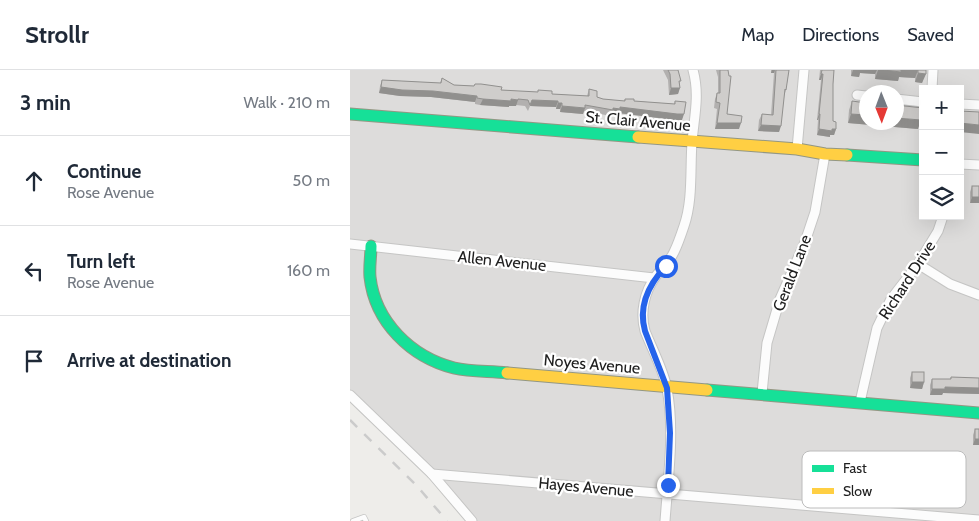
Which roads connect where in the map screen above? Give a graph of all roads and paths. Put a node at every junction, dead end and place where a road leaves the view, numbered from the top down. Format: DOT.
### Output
graph roads {
  1 [pos="693,70"];
  2 [pos="804,70"];
  3 [pos="933,70"];
  4 [pos="932,85"];
  5 [pos="904,100"];
  6 [pos="919,102"];
  7 [pos="964,104"];
  8 [pos="979,105"];
  9 [pos="350,114"];
  10 [pos="692,141"];
  11 [pos="797,149"];
  12 [pos="826,154"];
  13 [pos="919,160"];
  14 [pos="964,164"];
  15 [pos="979,165"];
  16 [pos="942,220"];
  17 [pos="350,244"];
  18 [pos="371,246"];
  19 [pos="918,264"];
  20 [pos="654,278"];
  21 [pos="979,295"];
  22 [pos="667,388"];
  23 [pos="762,394"];
  24 [pos="350,395"];
  25 [pos="860,402"];
  26 [pos="979,413"];
  27 [pos="432,474"];
  28 [pos="667,493"];
  29 [pos="802,505"];
  30 [pos="840,508"];
  31 [pos="979,520"];
  32 [pos="353,521"];
  33 [pos="366,521"];
  34 [pos="472,521"];
  35 [pos="665,521"];
  1 -- 10 [label="street"];
  2 -- 11 [label="street"];
  3 -- 4 [label="street"];
  5 -- 6 [label="street"];
  7 -- 8 [label="street"];
  9 -- 10 [label="street, St. Clair Avenue"];
  10 -- 11 [label="street, St. Clair Avenue"];
  10 -- 20 [label="street"];
  11 -- 12 [label="street, St. Clair Avenue"];
  12 -- 13 [label="street, St. Clair Avenue"];
  12 -- 23 [label="street, Gerald Lane"];
  14 -- 15 [label="street"];
  16 -- 19 [label="street, Richard Drive"];
  17 -- 18 [label="street, Allen Avenue"];
  18 -- 20 [label="street, Allen Avenue"];
  18 -- 22 [label="street, Noyes Avenue"];
  19 -- 21 [label="street"];
  19 -- 25 [label="street, Richard Drive"];
  20 -- 22 [label="street"];
  22 -- 23 [label="street, Noyes Avenue"];
  22 -- 28 [label="street"];
  23 -- 25 [label="street, Noyes Avenue"];
  24 -- 27 [label="street"];
  25 -- 26 [label="street, Noyes Avenue"];
  27 -- 28 [label="street, Hayes Avenue"];
  27 -- 34 [label="street"];
  28 -- 29 [label="street, Hayes Avenue"];
  28 -- 35 [label="street"];
  30 -- 31 [label="street, Hayes Avenue"];
  32 -- 33 [label="lane"];
}
